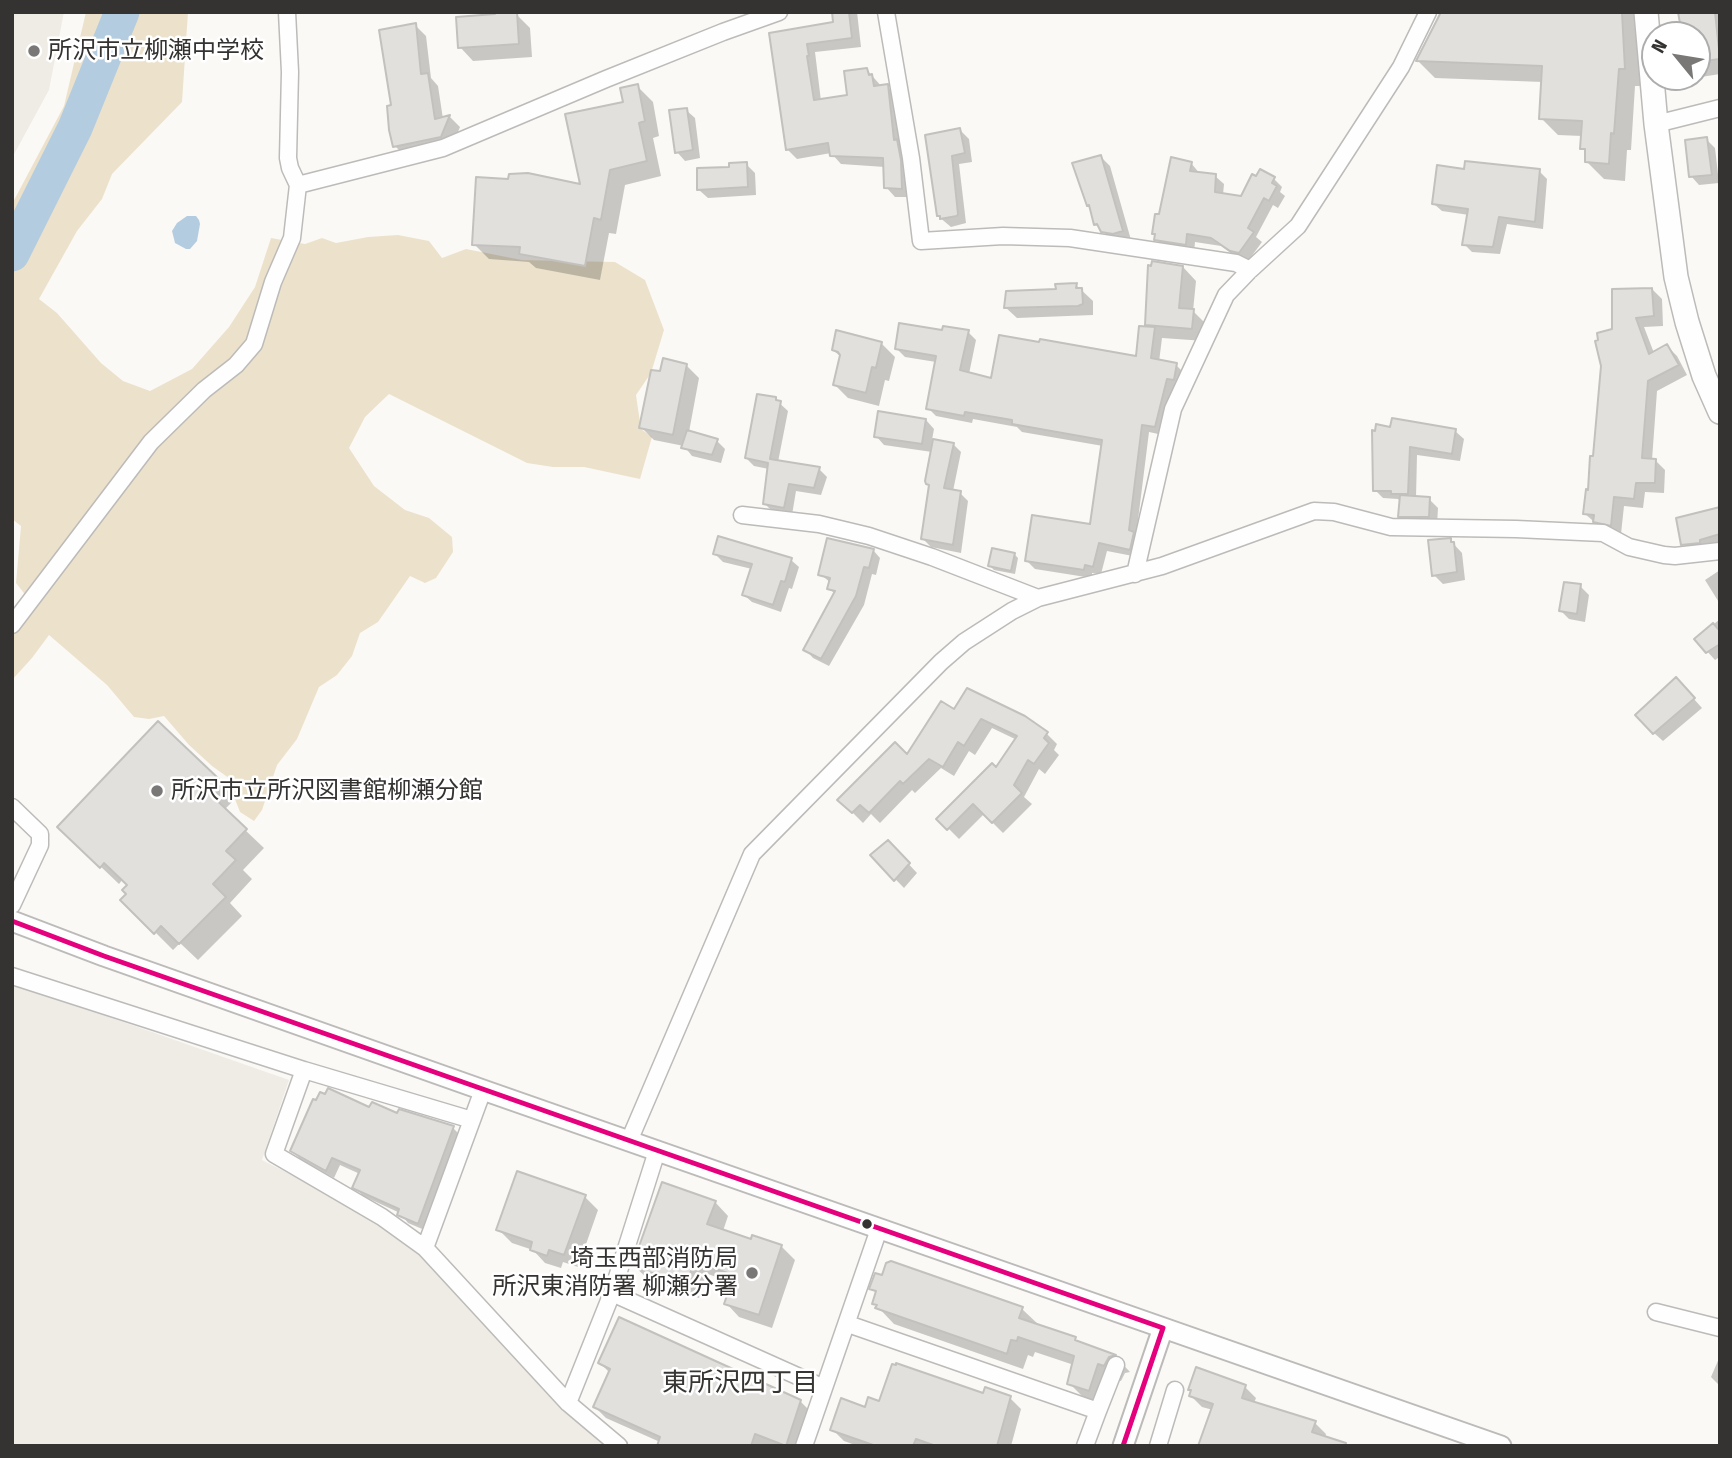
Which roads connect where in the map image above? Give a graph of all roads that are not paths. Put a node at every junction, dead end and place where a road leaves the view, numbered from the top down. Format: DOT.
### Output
graph roads {
  1 [pos="287,12"];
  2 [pos="779,12"];
  3 [pos="886,12"];
  4 [pos="1428,12"];
  5 [pos="1646,12"];
  6 [pos="1720,108"];
  7 [pos="1656,124"];
  8 [pos="298,185"];
  9 [pos="1250,270"];
  10 [pos="1720,412"];
  11 [pos="742,515"];
  12 [pos="1720,551"];
  13 [pos="1135,574"];
  14 [pos="1038,598"];
  15 [pos="12,625"];
  16 [pos="12,807"];
  17 [pos="12,905"];
  18 [pos="12,921"];
  19 [pos="12,976"];
  20 [pos="304,1070"];
  21 [pos="483,1090"];
  22 [pos="472,1120"];
  23 [pos="629,1142"];
  24 [pos="657,1151"];
  25 [pos="879,1229"];
  26 [pos="425,1248"];
  27 [pos="612,1293"];
  28 [pos="1656,1312"];
  29 [pos="848,1324"];
  30 [pos="1163,1328"];
  31 [pos="1720,1328"];
  32 [pos="1116,1365"];
  33 [pos="824,1388"];
  34 [pos="1175,1390"];
  35 [pos="568,1403"];
  36 [pos="1098,1411"];
  37 [pos="1489,1444"];
  38 [pos="619,1446"];
  39 [pos="804,1446"];
  40 [pos="1085,1446"];
  41 [pos="1123,1446"];
  42 [pos="1158,1446"];
  1 -- 8 [label="street"];
  2 -- 8 [label="street"];
  3 -- 9 [label="street"];
  4 -- 9 [label="street"];
  5 -- 7 [label="main road"];
  6 -- 7 [label="street"];
  7 -- 10 [label="main road"];
  8 -- 15 [label="street"];
  9 -- 13 [label="street"];
  11 -- 14 [label="street"];
  12 -- 13 [label="street"];
  13 -- 14 [label="street"];
  14 -- 23 [label="street"];
  16 -- 17 [label="street"];
  18 -- 21 [label="street"];
  19 -- 20 [label="street"];
  20 -- 22 [label="street"];
  20 -- 26 [label="street"];
  21 -- 22 [label="street"];
  21 -- 23 [label="street"];
  22 -- 26 [label="street"];
  23 -- 24 [label="street"];
  24 -- 25 [label="street"];
  24 -- 27 [label="street"];
  25 -- 29 [label="street"];
  25 -- 30 [label="street"];
  26 -- 35 [label="street"];
  27 -- 33 [label="street"];
  27 -- 35 [label="street"];
  28 -- 31 [label="street"];
  29 -- 33 [label="street"];
  29 -- 36 [label="street"];
  30 -- 37 [label="street"];
  30 -- 41 [label="street"];
  32 -- 36 [label="street"];
  33 -- 39 [label="street"];
  34 -- 42 [label="street"];
  35 -- 38 [label="street"];
  36 -- 40 [label="street"];
}
